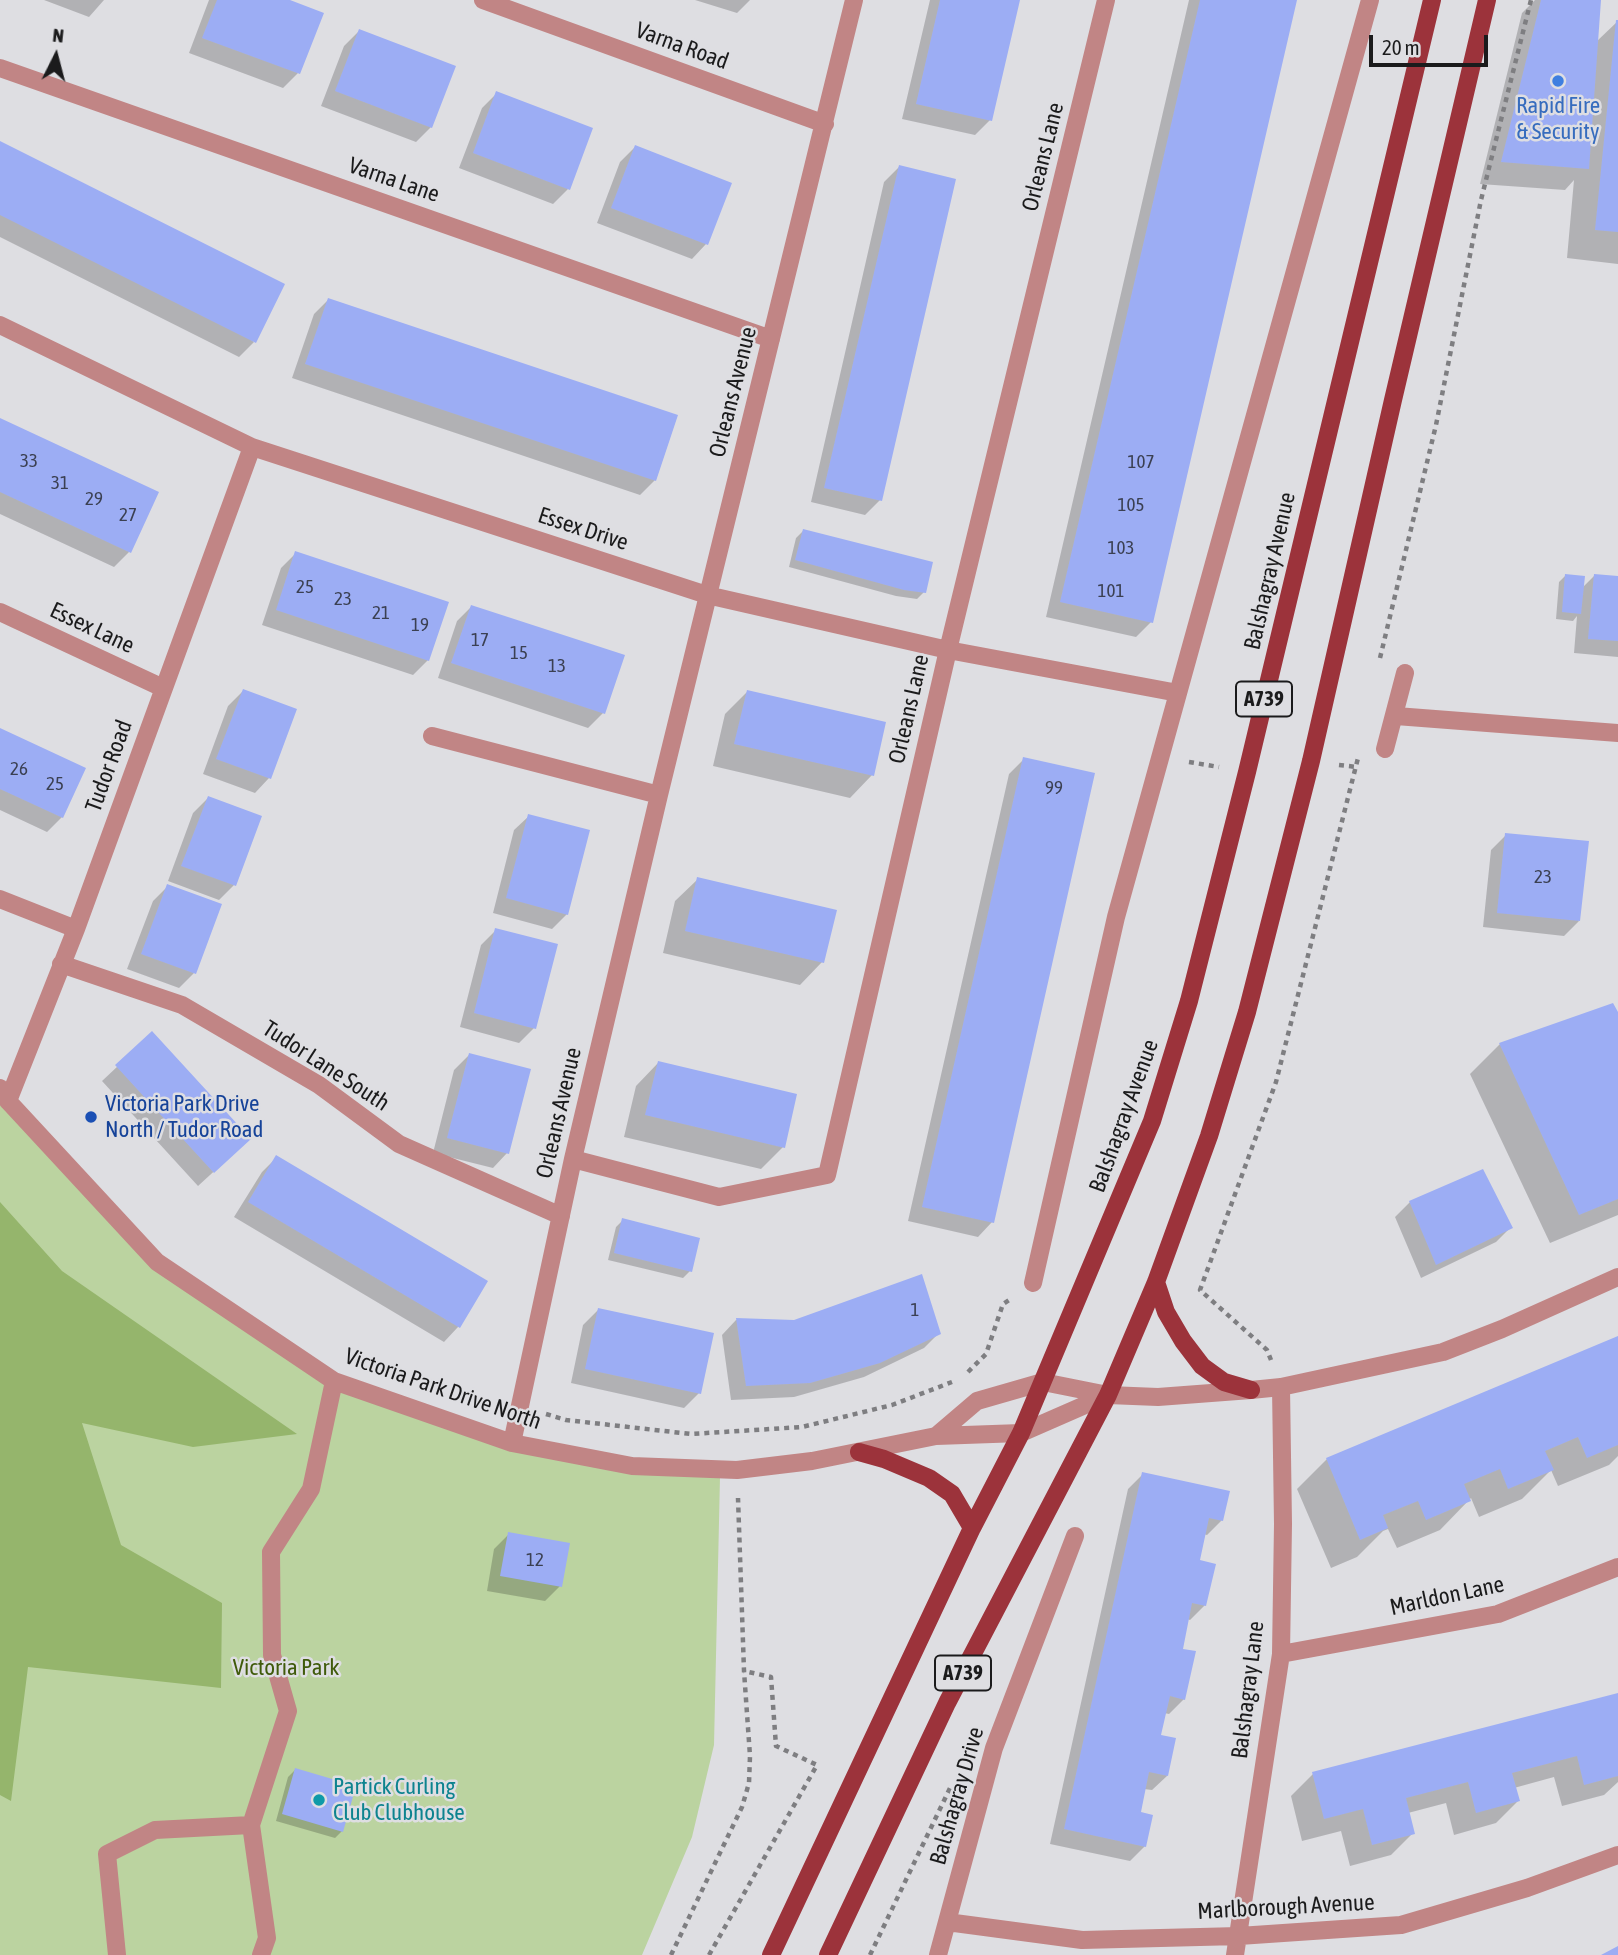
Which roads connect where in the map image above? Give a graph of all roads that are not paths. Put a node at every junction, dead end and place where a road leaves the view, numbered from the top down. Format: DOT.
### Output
graph roads {
  1 [pos="483,0"];
  2 [pos="854,0"];
  3 [pos="1106,0"];
  4 [pos="1370,0"];
  5 [pos="1432,0"];
  6 [pos="1487,0"];
  7 [pos="0,68"];
  8 [pos="825,124"];
  9 [pos="0,325"];
  10 [pos="771,339"];
  11 [pos="252,447"];
  12 [pos="707,595"];
  13 [pos="0,612"];
  14 [pos="948,650"];
  15 [pos="1405,673"];
  16 [pos="163,688"];
  17 [pos="1178,693"];
  18 [pos="1396,716"];
  19 [pos="1618,733"];
  20 [pos="432,736"];
  21 [pos="1385,749"];
  22 [pos="659,795"];
  23 [pos="0,899"];
  24 [pos="76,929"];
  25 [pos="61,964"];
  26 [pos="4,1094"];
  27 [pos="573,1159"];
  28 [pos="561,1216"];
  29 [pos="1618,1277"];
  30 [pos="1156,1282"];
  31 [pos="1033,1283"];
  32 [pos="334,1381"];
  33 [pos="1043,1382"];
  34 [pos="1281,1387"];
  35 [pos="1251,1390"];
  36 [pos="1108,1395"];
  37 [pos="1021,1433"];
  38 [pos="936,1436"];
  39 [pos="512,1443"];
  40 [pos="859,1452"];
  41 [pos="972,1528"];
  42 [pos="1075,1536"];
  43 [pos="1618,1567"];
  44 [pos="1281,1654"];
  45 [pos="251,1825"];
  46 [pos="1618,1855"];
  47 [pos="947,1922"];
  48 [pos="1239,1936"];
  49 [pos="117,1955"];
  50 [pos="261,1955"];
  51 [pos="771,1955"];
  52 [pos="828,1955"];
  53 [pos="938,1955"];
  54 [pos="1235,1955"];
  1 -- 8 [label="street, Varna Road"];
  2 -- 8 [label="street, Orleans Avenue"];
  3 -- 14 [label="street, Orleans Lane"];
  4 -- 17 [label="street, Balshagray Avenue"];
  5 -- 33 [label="main road, Balshagray Avenue / A739"];
  6 -- 30 [label="main road, A739"];
  7 -- 10 [label="street, Varna Lane"];
  8 -- 10 [label="street, Orleans Avenue"];
  9 -- 11 [label="street, Essex Drive"];
  10 -- 12 [label="street, Orleans Avenue"];
  11 -- 12 [label="street, Essex Drive"];
  11 -- 16 [label="street, Tudor Road"];
  12 -- 14 [label="street, Essex Drive"];
  12 -- 22 [label="street, Orleans Avenue"];
  13 -- 16 [label="street, Essex Lane"];
  14 -- 17 [label="street, Essex Drive"];
  14 -- 27 [label="street, Orleans Lane"];
  15 -- 18 [label="street"];
  16 -- 24 [label="street, Tudor Road"];
  17 -- 31 [label="street, Balshagray Avenue"];
  18 -- 19 [label="street"];
  18 -- 21 [label="street"];
  20 -- 22 [label="street"];
  22 -- 27 [label="street, Orleans Avenue"];
  23 -- 24 [label="street"];
  24 -- 25 [label="street, Tudor Road"];
  25 -- 26 [label="street, Tudor Road"];
  25 -- 28 [label="street, Tudor Lane South"];
  26 -- 32 [label="street, Victoria Park Drive North"];
  27 -- 28 [label="street, Orleans Avenue"];
  28 -- 39 [label="street, Orleans Avenue"];
  29 -- 34 [label="street"];
  30 -- 35 [label="main road"];
  30 -- 36 [label="main road, A739"];
  32 -- 39 [label="street, Victoria Park Drive North"];
  32 -- 45 [label="street"];
  33 -- 36 [label="street, Victoria Park Drive North"];
  33 -- 37 [label="main road, A739"];
  33 -- 38 [label="street, Victoria Park Drive North"];
  34 -- 35 [label="street"];
  34 -- 44 [label="street, Balshagray Lane"];
  35 -- 36 [label="street"];
  36 -- 37 [label="street, Victoria Park Drive North"];
  36 -- 52 [label="main road, A739"];
  37 -- 38 [label="street, Victoria Park Drive North"];
  37 -- 41 [label="main road, A739"];
  38 -- 40 [label="street, Victoria Park Drive North"];
  39 -- 40 [label="street, Victoria Park Drive North"];
  40 -- 41 [label="main road"];
  41 -- 51 [label="main road, A739"];
  42 -- 47 [label="street, Balshagray Drive"];
  43 -- 44 [label="street, Marldon Lane"];
  44 -- 48 [label="street, Balshagray Lane"];
  45 -- 49 [label="street"];
  45 -- 50 [label="street"];
  46 -- 48 [label="street, Marlborough Avenue"];
  47 -- 48 [label="street, Marlborough Avenue"];
  47 -- 53 [label="street, Balshagray Drive"];
  48 -- 54 [label="street, Balshagray Lane"];
}
